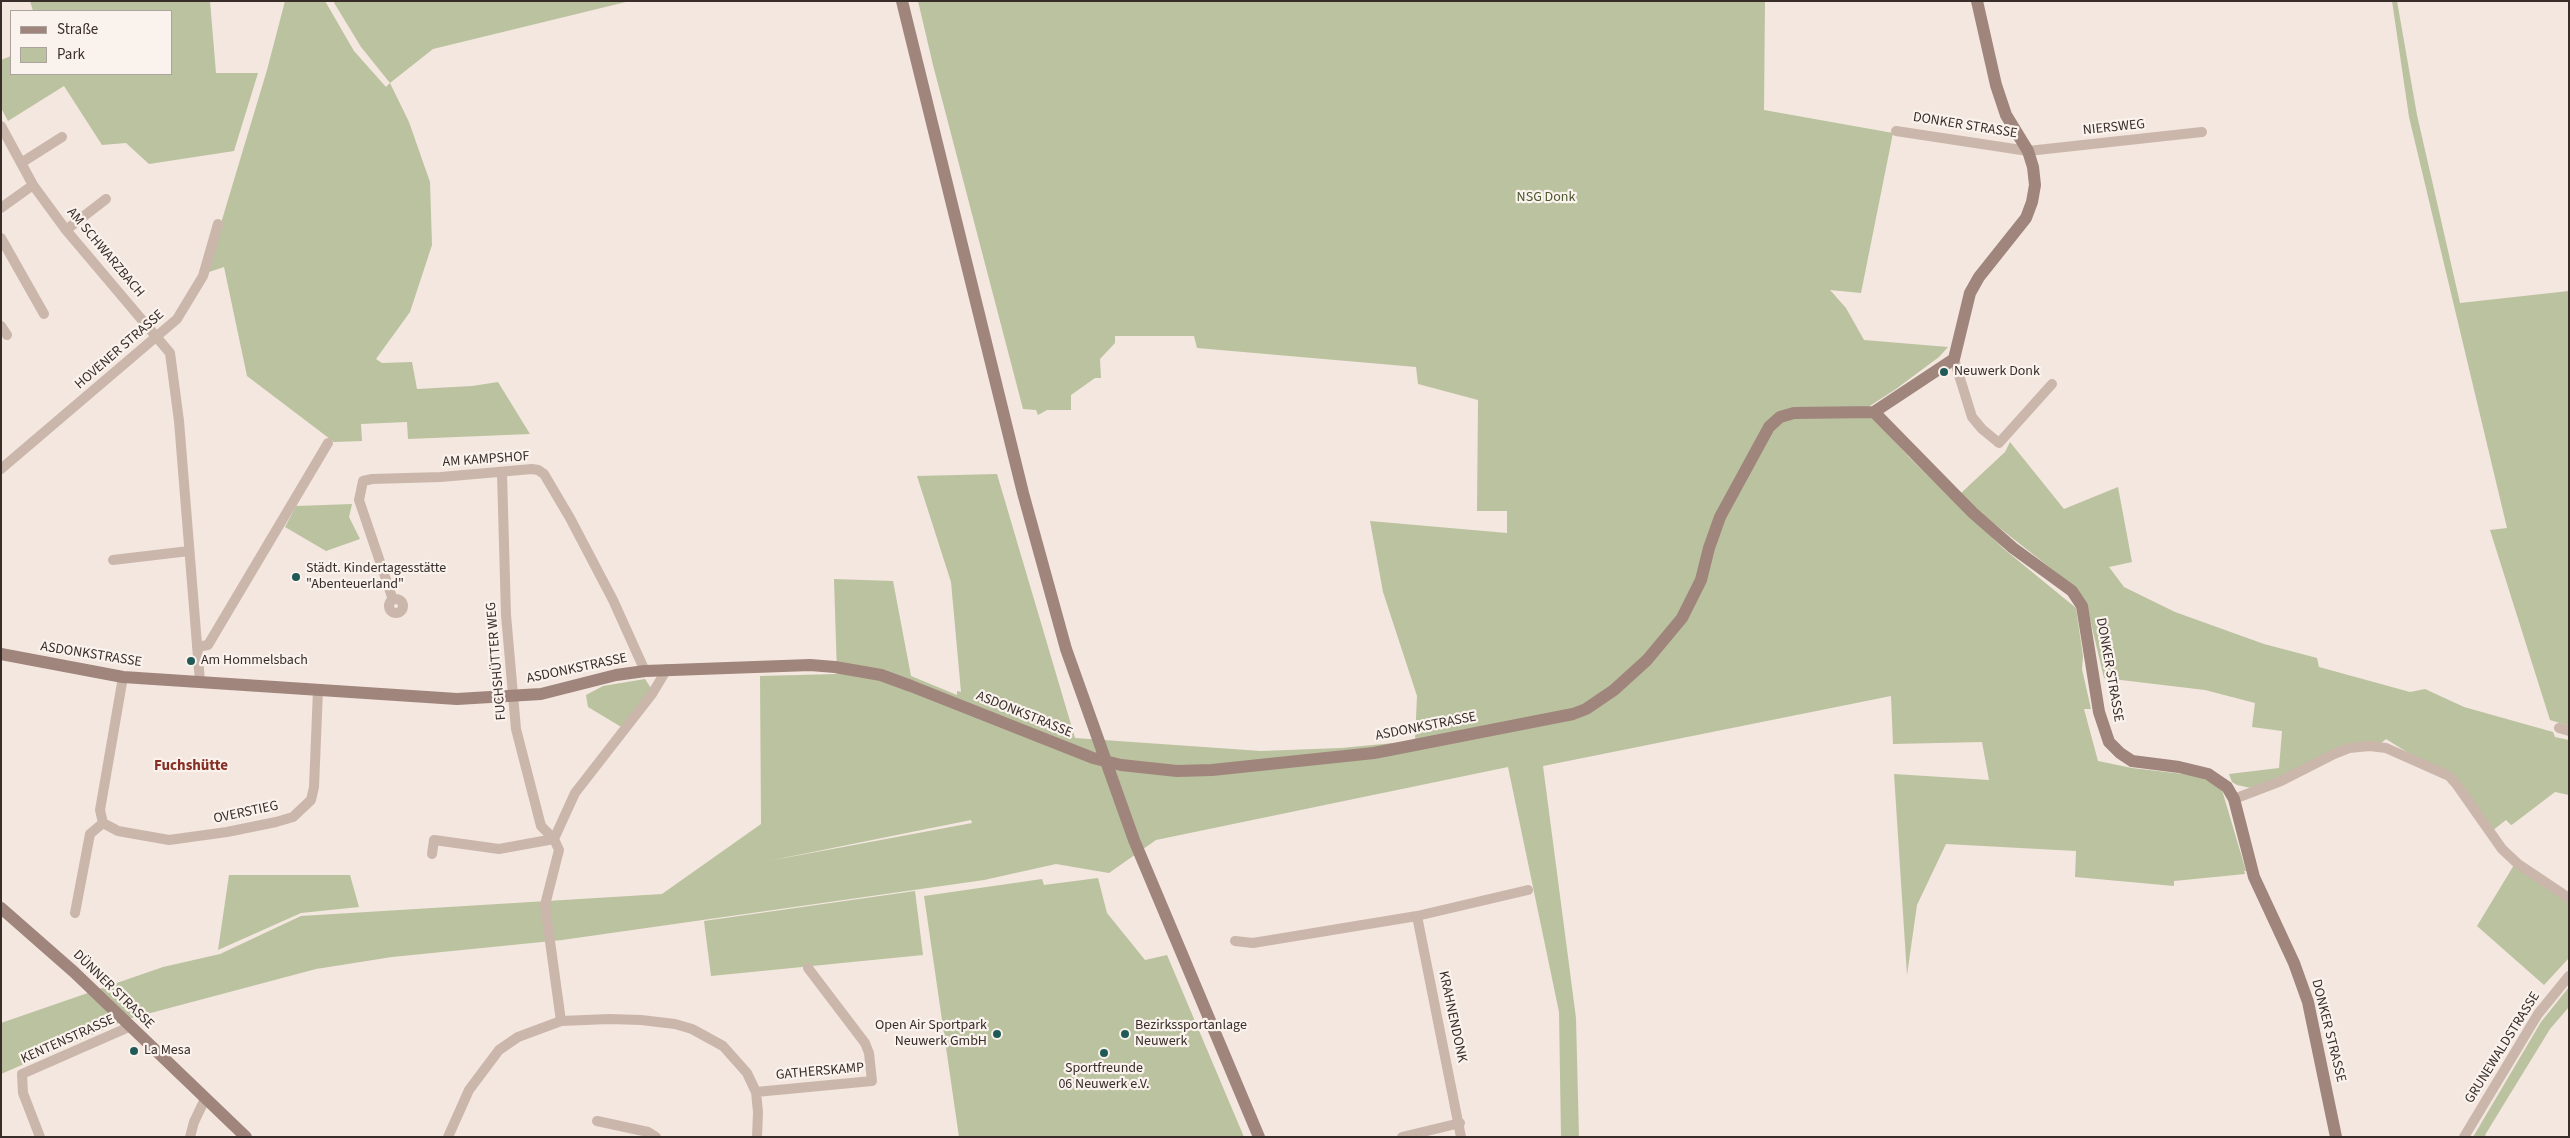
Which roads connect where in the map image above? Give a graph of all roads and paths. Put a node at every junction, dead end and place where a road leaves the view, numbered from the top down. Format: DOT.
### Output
graph roads {
  1 [pos="902,1"];
  2 [pos="1977,1"];
  3 [pos="1,126"];
  4 [pos="1896,131"];
  5 [pos="2202,132"];
  6 [pos="62,137"];
  7 [pos="2028,151"];
  8 [pos="21,163"];
  9 [pos="33,185"];
  10 [pos="106,198"];
  11 [pos="1,208"];
  12 [pos="218,224"];
  13 [pos="66,230"];
  14 [pos="1,238"];
  15 [pos="44,314"];
  16 [pos="158,337"];
  17 [pos="1954,358"];
  18 [pos="2052,384"];
  19 [pos="1874,412"];
  20 [pos="328,443"];
  21 [pos="1,469"];
  22 [pos="502,473"];
  23 [pos="189,551"];
  24 [pos="113,560"];
  25 [pos="392,600"];
  26 [pos="197,647"];
  27 [pos="1,654"];
  28 [pos="667,669"];
  29 [pos="645,671"];
  30 [pos="123,677"];
  31 [pos="200,682"];
  32 [pos="318,690"];
  33 [pos="514,697"];
  34 [pos="2234,799"];
  35 [pos="103,823"];
  36 [pos="554,839"];
  37 [pos="432,854"];
  38 [pos="1528,890"];
  39 [pos="2569,898"];
  40 [pos="1,908"];
  41 [pos="75,913"];
  42 [pos="1417,916"];
  43 [pos="1235,941"];
  44 [pos="808,968"];
  45 [pos="2569,976"];
  46 [pos="561,1022"];
  47 [pos="130,1027"];
  48 [pos="756,1092"];
  49 [pos="205,1099"];
  50 [pos="598,1121"];
  51 [pos="1460,1123"];
  52 [pos="40,1137"];
  53 [pos="190,1137"];
  54 [pos="246,1137"];
  55 [pos="448,1137"];
  56 [pos="656,1137"];
  57 [pos="757,1137"];
  58 [pos="1259,1137"];
  59 [pos="1402,1137"];
  60 [pos="1461,1137"];
  61 [pos="2336,1137"];
  62 [pos="2464,1137"];
  1 -- 58 [label="street"];
  2 -- 7 [label="street, DONKER STRASSE"];
  3 -- 8 [label="street, AM SCHWARZBACH"];
  4 -- 7 [label="street, DONKER STRASSE"];
  5 -- 7 [label="street, NIERSWEG"];
  6 -- 8 [label="street"];
  7 -- 17 [label="street, DONKER STRASSE"];
  8 -- 9 [label="street, AM SCHWARZBACH"];
  9 -- 11 [label="street"];
  9 -- 13 [label="street, AM SCHWARZBACH"];
  10 -- 13 [label="street"];
  12 -- 16 [label="street, HOVENER STRASSE"];
  13 -- 16 [label="street, AM SCHWARZBACH"];
  14 -- 15 [label="street"];
  16 -- 21 [label="street, HOVENER STRASSE"];
  16 -- 23 [label="street"];
  17 -- 18 [label="street"];
  17 -- 19 [label="street"];
  19 -- 28 [label="street, ASDONKSTRASSE"];
  19 -- 34 [label="street, DONKER STRASSE"];
  20 -- 26 [label="street"];
  22 -- 25 [label="street, AM KAMPSHOF"];
  22 -- 29 [label="street, AM KAMPSHOF"];
  22 -- 33 [label="street, FUCHSHÜTTER WEG"];
  23 -- 24 [label="street"];
  23 -- 26 [label="street"];
  26 -- 31 [label="street"];
  27 -- 30 [label="street, ASDONKSTRASSE"];
  28 -- 29 [label="street, ASDONKSTRASSE"];
  28 -- 36 [label="street"];
  29 -- 33 [label="street, ASDONKSTRASSE"];
  30 -- 31 [label="street, ASDONKSTRASSE"];
  30 -- 35 [label="street"];
  31 -- 32 [label="street, ASDONKSTRASSE"];
  32 -- 33 [label="street, ASDONKSTRASSE"];
  32 -- 35 [label="street, OVERSTIEG"];
  33 -- 36 [label="street, FUCHSHÜTTER WEG"];
  34 -- 39 [label="street"];
  34 -- 61 [label="street, DONKER STRASSE"];
  35 -- 41 [label="street"];
  36 -- 37 [label="street"];
  36 -- 46 [label="street"];
  38 -- 42 [label="street"];
  40 -- 47 [label="street, DÜNNER STRASSE"];
  42 -- 43 [label="street"];
  42 -- 51 [label="street, KRAHNENDONK"];
  44 -- 48 [label="street, GATHERSKAMP"];
  45 -- 62 [label="street, GRUNEWALDSTRASSE"];
  46 -- 48 [label="street"];
  46 -- 55 [label="street"];
  47 -- 49 [label="street, DÜNNER STRASSE"];
  47 -- 52 [label="street, KENTENSTRASSE"];
  48 -- 57 [label="street"];
  49 -- 53 [label="street"];
  49 -- 54 [label="street, DÜNNER STRASSE"];
  50 -- 56 [label="street"];
  51 -- 59 [label="street"];
  51 -- 60 [label="street, KRAHNENDONK"];
}
